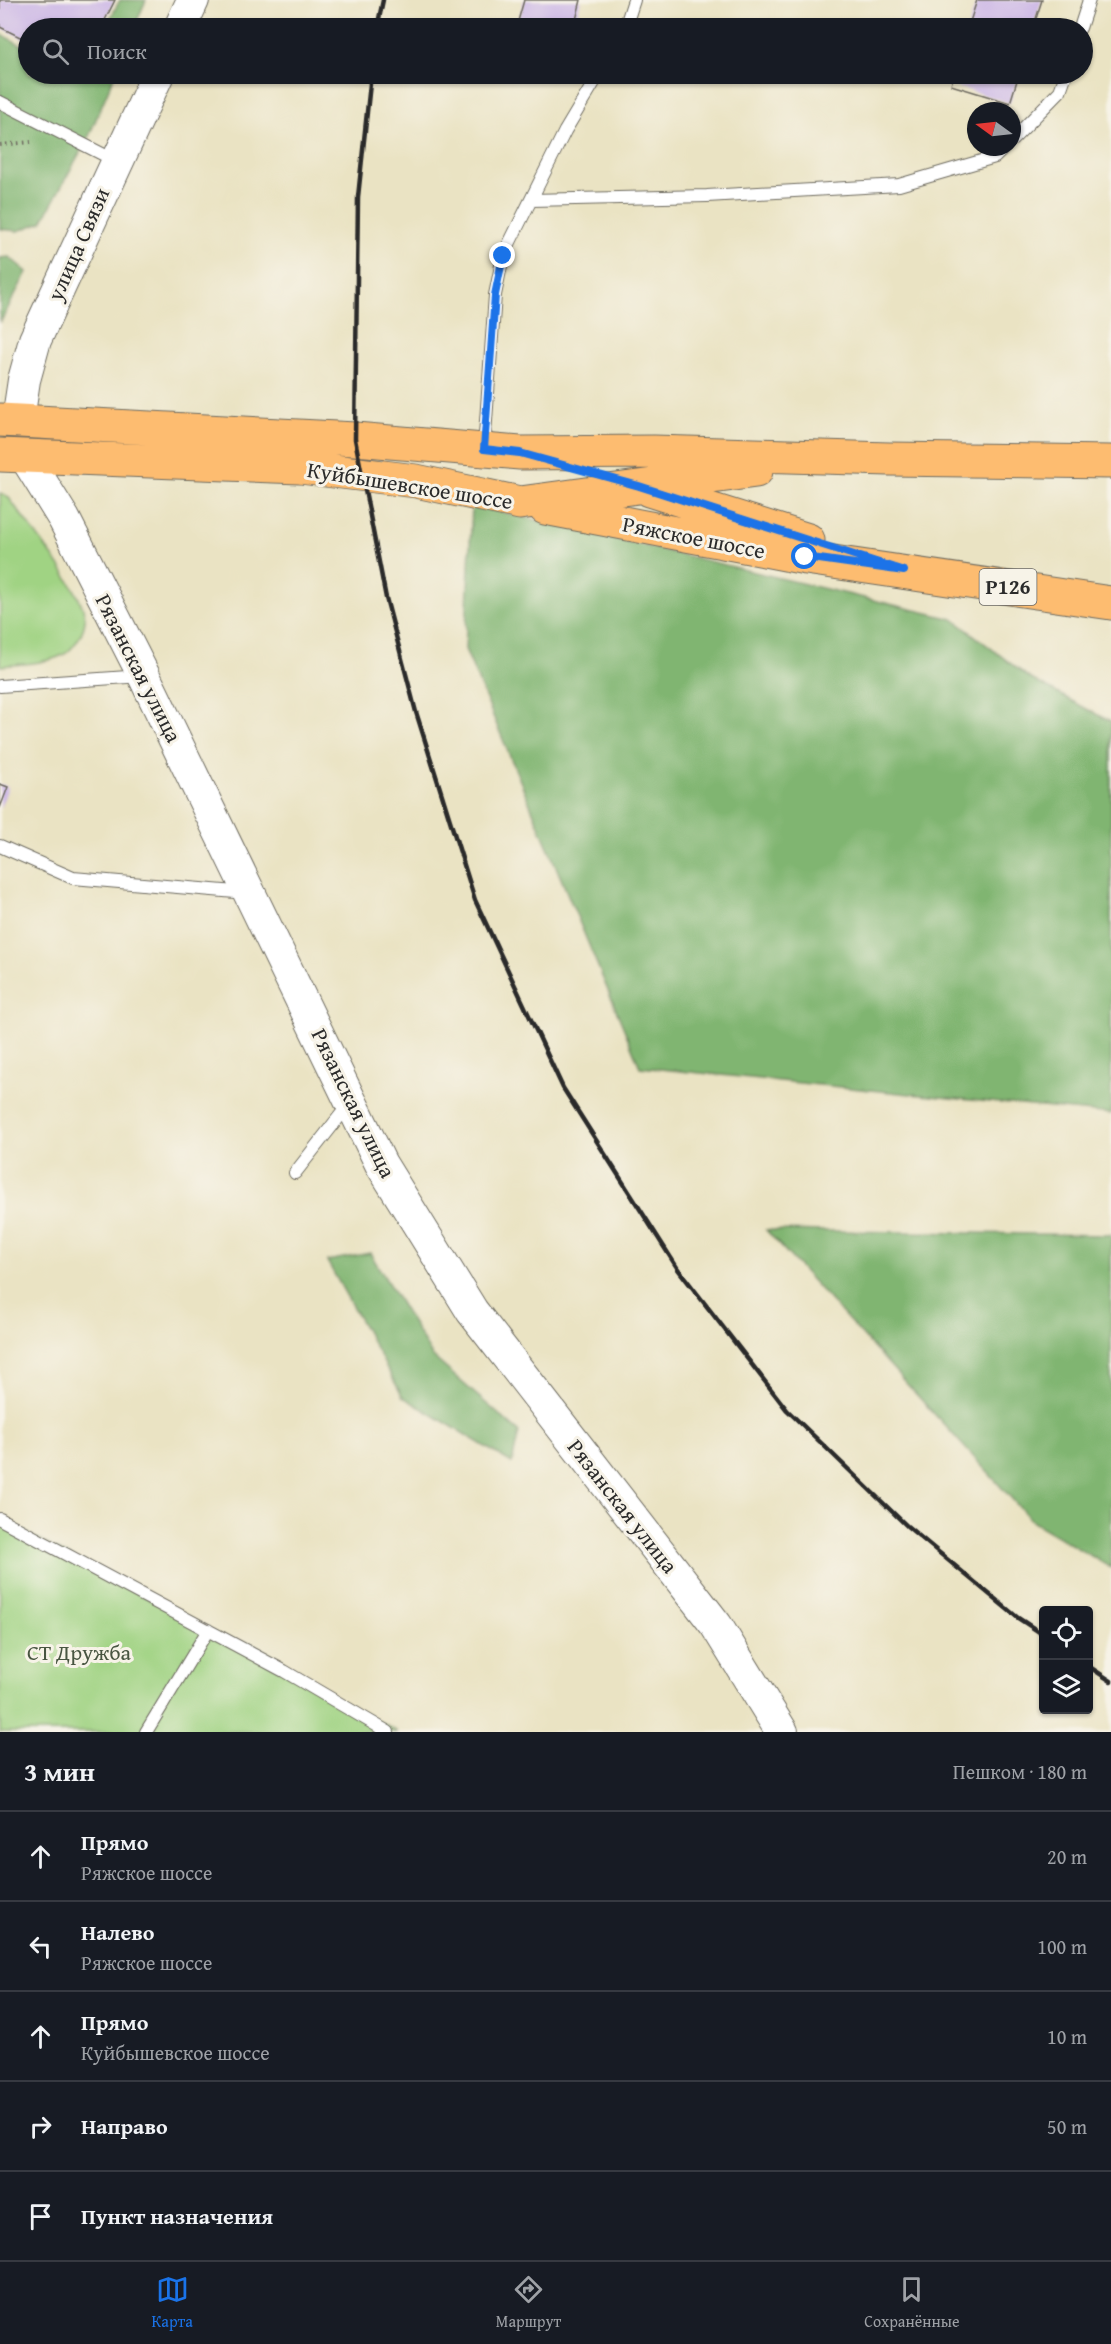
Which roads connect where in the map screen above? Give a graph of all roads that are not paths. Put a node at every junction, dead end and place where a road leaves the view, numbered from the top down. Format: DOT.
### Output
graph roads {
  1 [pos="193,0"];
  2 [pos="634,0"];
  3 [pos="1089,0"];
  4 [pos="185,18"];
  5 [pos="628,18"];
  6 [pos="1083,18"];
  7 [pos="153,84"];
  8 [pos="593,84"];
  9 [pos="1063,84"];
  10 [pos="0,102"];
  11 [pos="1021,131"];
  12 [pos="996,156"];
  13 [pos="116,160"];
  14 [pos="531,200"];
  15 [pos="9,420"];
  16 [pos="484,449"];
  17 [pos="520,453"];
  18 [pos="12,455"];
  19 [pos="889,459"];
  20 [pos="1111,462"];
  21 [pos="639,486"];
  22 [pos="520,503"];
  23 [pos="904,571"];
  24 [pos="1111,603"];
  25 [pos="144,676"];
  26 [pos="0,686"];
  27 [pos="0,846"];
  28 [pos="250,893"];
  29 [pos="352,1100"];
  30 [pos="295,1173"];
  31 [pos="0,1520"];
  32 [pos="208,1630"];
  33 [pos="146,1732"];
  34 [pos="388,1732"];
  35 [pos="782,1732"];
  1 -- 4 [label="street"];
  2 -- 5 [label="lane"];
  3 -- 6 [label="lane"];
  7 -- 13 [label="street, улица Связи"];
  8 -- 14 [label="lane"];
  9 -- 11 [label="lane"];
  10 -- 13 [label="lane"];
  12 -- 14 [label="lane"];
  13 -- 15 [label="street, улица Связи"];
  14 -- 16 [label="lane"];
  15 -- 16 [label="main road, Куйбышевское шоссе"];
  15 -- 18 [label="main road, Рязанская улица"];
  16 -- 17 [label="main road, Куйбышевское шоссе"];
  17 -- 19 [label="main road, Куйбышевское шоссе"];
  17 -- 21 [label="main road, Ряжское шоссе / Р126"];
  18 -- 22 [label="main road, Куйбышевское шоссе"];
  18 -- 25 [label="street, Рязанская улица"];
  19 -- 20 [label="main road, Куйбышевское шоссе"];
  19 -- 21 [label="main road, Куйбышевское шоссе"];
  21 -- 22 [label="main road, Куйбышевское шоссе"];
  21 -- 23 [label="main road, Ряжское шоссе / Р126"];
  22 -- 23 [label="main road, Ряжское шоссе"];
  23 -- 24 [label="main road, Ряжское шоссе / Р126"];
  25 -- 26 [label="lane"];
  25 -- 28 [label="street, Рязанская улица"];
  27 -- 28 [label="lane"];
  28 -- 29 [label="street, Рязанская улица"];
  29 -- 30 [label="lane"];
  29 -- 35 [label="street, Рязанская улица"];
  31 -- 32 [label="lane"];
  32 -- 33 [label="lane"];
  32 -- 34 [label="lane"];
}
